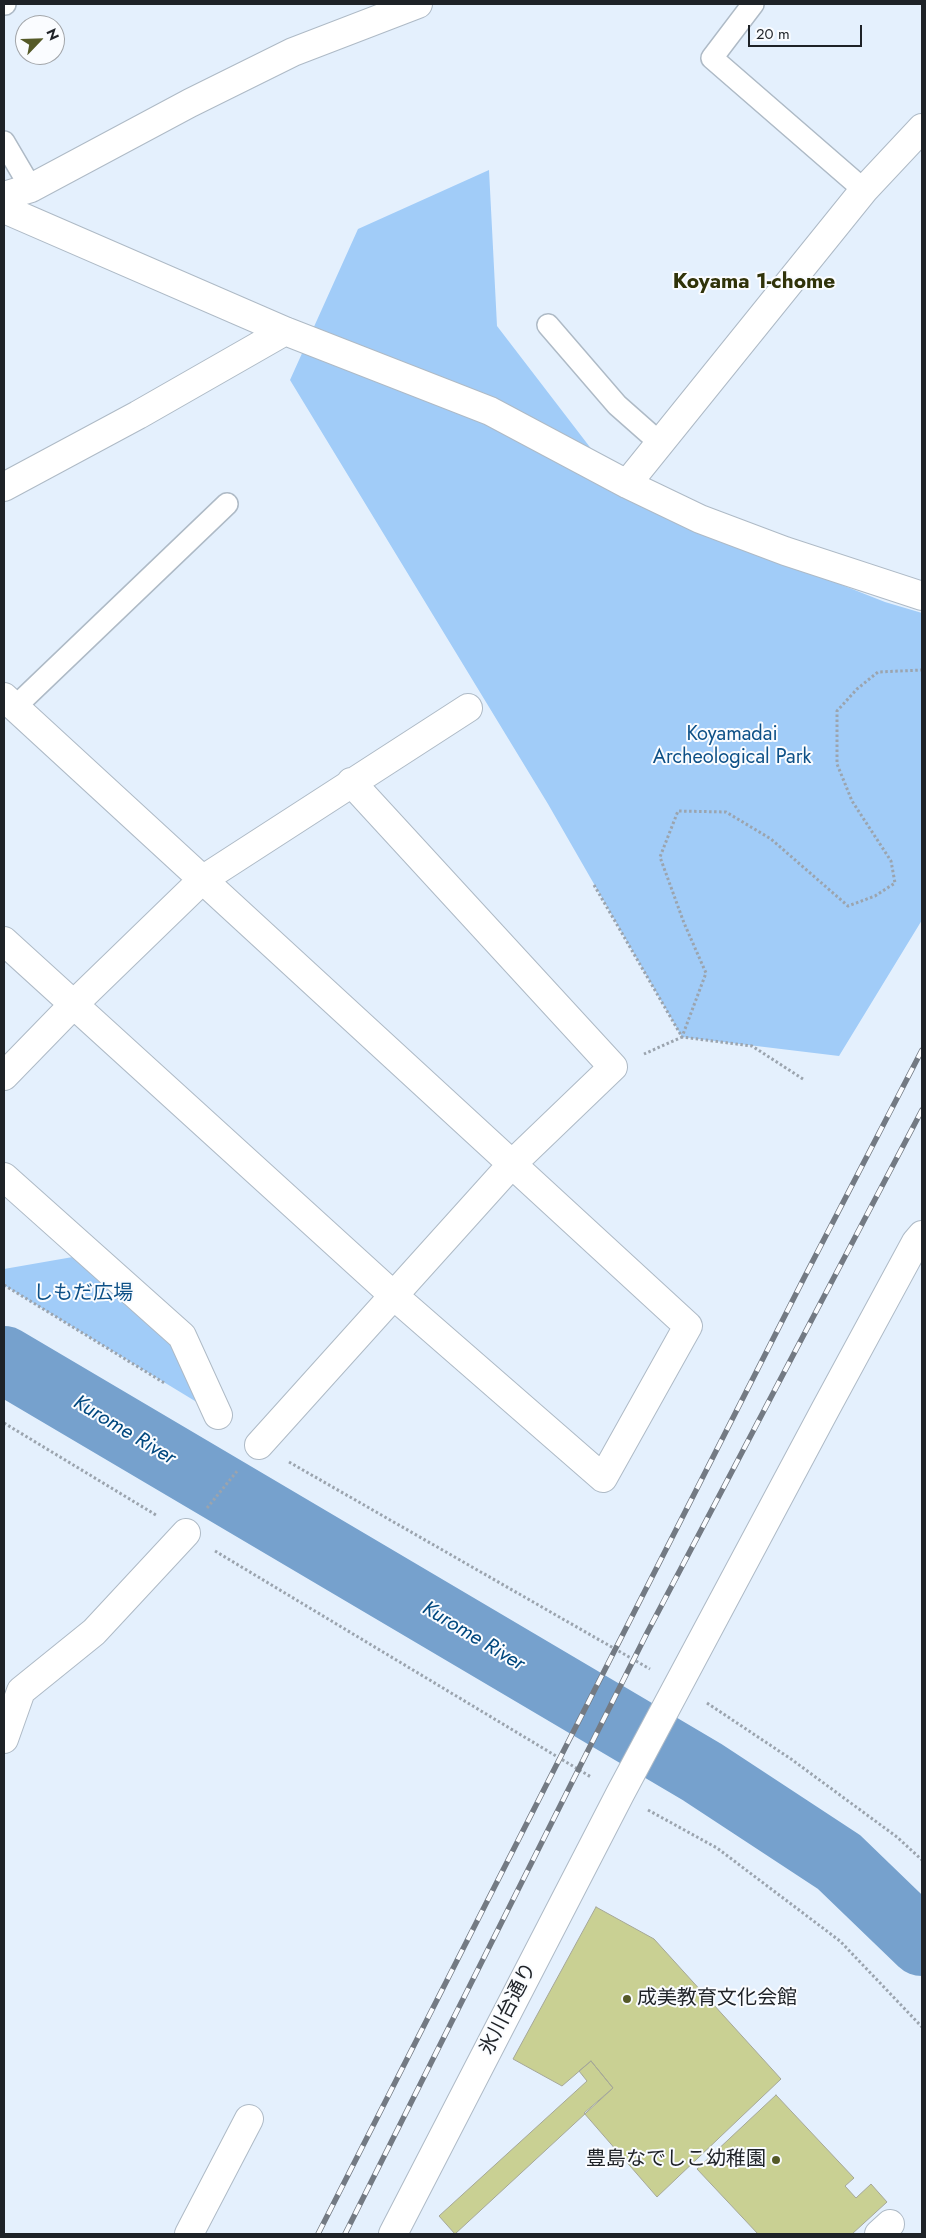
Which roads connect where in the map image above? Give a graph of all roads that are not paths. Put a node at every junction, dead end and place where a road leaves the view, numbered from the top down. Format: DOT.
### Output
graph roads {
  1 [pos="418,4"];
  2 [pos="753,4"];
  3 [pos="922,128"];
  4 [pos="4,142"];
  5 [pos="31,188"];
  6 [pos="864,190"];
  7 [pos="4,196"];
  8 [pos="4,209"];
  9 [pos="548,324"];
  10 [pos="285,331"];
  11 [pos="660,443"];
  12 [pos="628,484"];
  13 [pos="4,487"];
  14 [pos="227,504"];
  15 [pos="922,596"];
  16 [pos="9,702"];
  17 [pos="468,708"];
  18 [pos="350,782"];
  19 [pos="202,880"];
  20 [pos="4,941"];
  21 [pos="73,1005"];
  22 [pos="4,1076"];
  23 [pos="512,1164"];
  24 [pos="4,1177"];
  25 [pos="922,1235"];
  26 [pos="393,1295"];
  27 [pos="218,1415"];
  28 [pos="259,1445"];
  29 [pos="186,1533"];
  30 [pos="4,1739"];
  31 [pos="248,2119"];
  32 [pos="189,2234"];
  33 [pos="393,2234"];
  1 -- 5 [label="street"];
  2 -- 6 [label="lane"];
  3 -- 6 [label="street"];
  4 -- 5 [label="lane"];
  5 -- 7 [label="street"];
  6 -- 11 [label="street"];
  8 -- 10 [label="street"];
  9 -- 11 [label="lane"];
  10 -- 12 [label="street"];
  10 -- 13 [label="street"];
  11 -- 12 [label="street"];
  12 -- 15 [label="street"];
  14 -- 16 [label="lane"];
  16 -- 19 [label="street"];
  17 -- 18 [label="street"];
  18 -- 19 [label="street"];
  18 -- 23 [label="street"];
  19 -- 21 [label="street"];
  19 -- 23 [label="street"];
  20 -- 21 [label="street"];
  21 -- 22 [label="street"];
  21 -- 26 [label="street"];
  23 -- 26 [label="street"];
  23 -- 26 [label="street"];
  24 -- 27 [label="street"];
  25 -- 33 [label="street, 氷川台通り"];
  26 -- 28 [label="street"];
  29 -- 30 [label="street"];
  31 -- 32 [label="street"];
}
